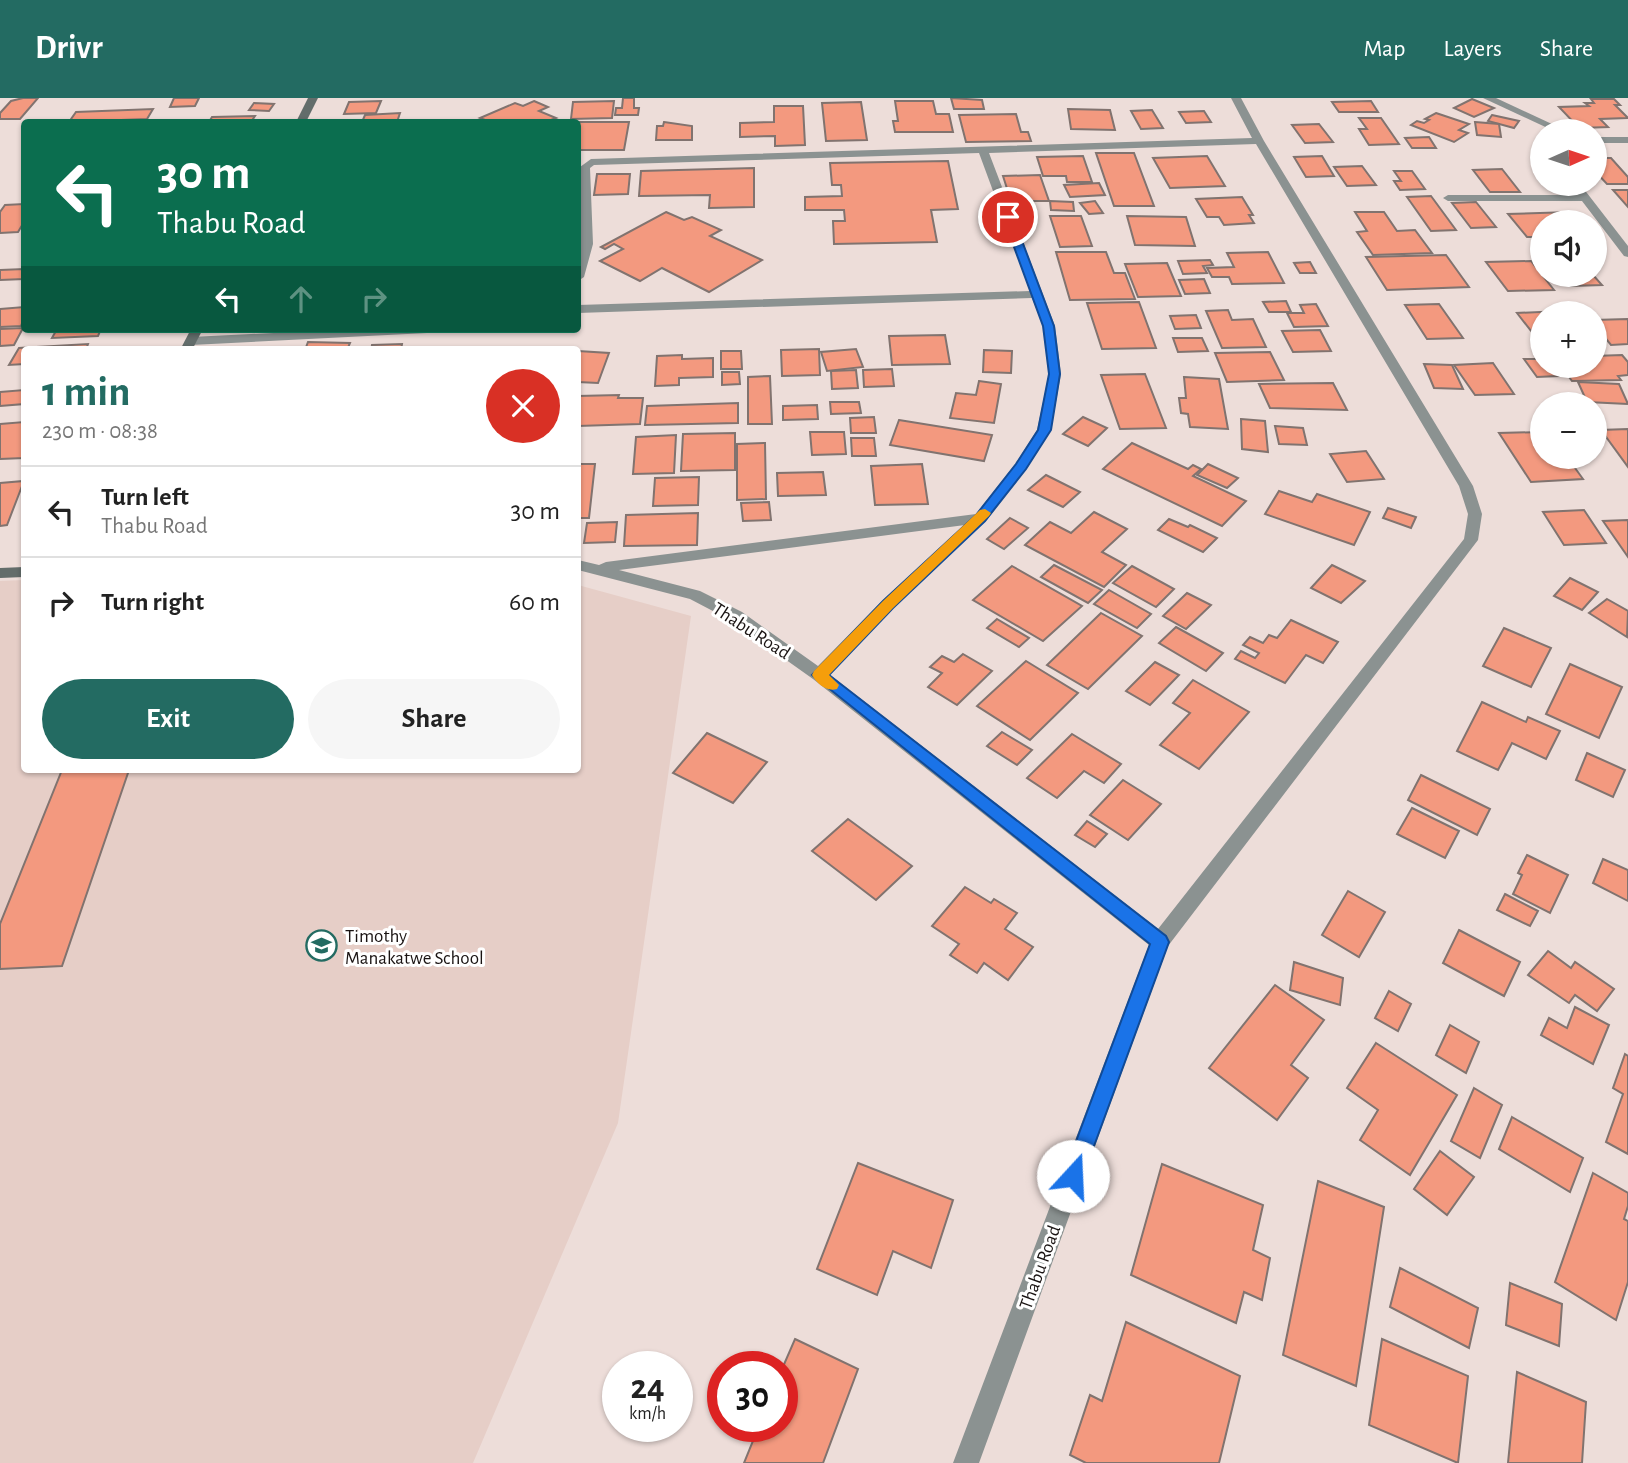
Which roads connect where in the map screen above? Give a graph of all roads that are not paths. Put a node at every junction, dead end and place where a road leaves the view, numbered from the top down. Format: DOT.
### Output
graph roads {
  1 [pos="313,98"];
  2 [pos="1236,98"];
  3 [pos="1488,98"];
  4 [pos="302,119"];
  5 [pos="1534,119"];
  6 [pos="1607,140"];
  7 [pos="1628,140"];
  8 [pos="1259,141"];
  9 [pos="982,148"];
  10 [pos="1448,198"];
  11 [pos="1584,198"];
  12 [pos="1628,254"];
  13 [pos="581,266"];
  14 [pos="1037,294"];
  15 [pos="581,309"];
  16 [pos="341,333"];
  17 [pos="191,340"];
  18 [pos="981,518"];
  19 [pos="587,567"];
  20 [pos="21,572"];
  21 [pos="0,573"];
  22 [pos="819,675"];
  23 [pos="1160,942"];
  24 [pos="966,1463"];
  1 -- 4 [label="street"];
  2 -- 8 [label="street"];
  3 -- 5 [label="street"];
  6 -- 7 [label="street"];
  8 -- 9 [label="street"];
  8 -- 23 [label="street"];
  9 -- 13 [label="street"];
  9 -- 14 [label="street"];
  10 -- 11 [label="street"];
  11 -- 12 [label="street"];
  14 -- 15 [label="street"];
  14 -- 18 [label="street"];
  16 -- 17 [label="street"];
  18 -- 19 [label="street"];
  18 -- 22 [label="street"];
  19 -- 22 [label="street, Thabu Road"];
  20 -- 21 [label="street"];
  22 -- 23 [label="street, Thabu Road"];
  23 -- 24 [label="street, Thabu Road"];
}
